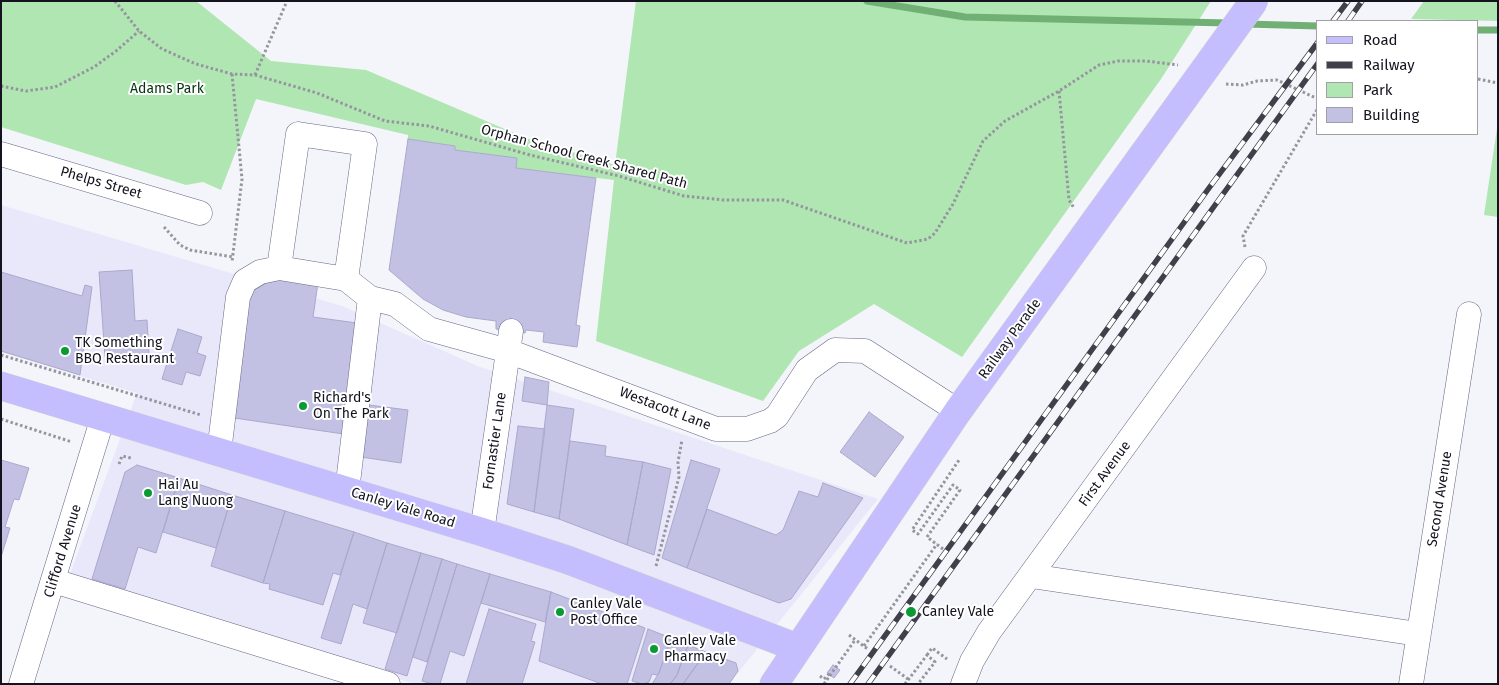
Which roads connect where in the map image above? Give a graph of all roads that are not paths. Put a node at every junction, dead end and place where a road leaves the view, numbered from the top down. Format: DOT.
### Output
graph roads {
  1 [pos="1254,1"];
  2 [pos="1,154"];
  3 [pos="200,213"];
  4 [pos="1250,259"];
  5 [pos="279,268"];
  6 [pos="346,279"];
  7 [pos="370,298"];
  8 [pos="1469,314"];
  9 [pos="509,341"];
  10 [pos="1,386"];
  11 [pos="958,411"];
  12 [pos="103,417"];
  13 [pos="219,452"];
  14 [pos="347,491"];
  15 [pos="482,532"];
  16 [pos="1031,576"];
  17 [pos="54,581"];
  18 [pos="1418,634"];
  19 [pos="798,648"];
  20 [pos="21,684"];
  21 [pos="388,684"];
  22 [pos="774,684"];
  23 [pos="963,684"];
  24 [pos="1411,684"];
  1 -- 11 [label="main road, Railway Parade, bridge"];
  2 -- 3 [label="street, Phelps Street"];
  4 -- 16 [label="street, First Avenue"];
  5 -- 6 [label="street"];
  5 -- 6 [label="street"];
  5 -- 13 [label="street"];
  6 -- 7 [label="street"];
  7 -- 9 [label="street, Westacott Lane"];
  7 -- 14 [label="street"];
  8 -- 18 [label="street, Second Avenue"];
  9 -- 11 [label="street, Westacott Lane"];
  9 -- 15 [label="street, Fornastier Lane"];
  10 -- 12 [label="main road, Canley Vale Road"];
  11 -- 19 [label="main road, Railway Parade"];
  12 -- 13 [label="main road, Canley Vale Road"];
  12 -- 17 [label="street, Clifford Avenue"];
  13 -- 14 [label="main road, Canley Vale Road"];
  14 -- 15 [label="main road, Canley Vale Road"];
  15 -- 19 [label="main road, Canley Vale Road"];
  16 -- 18 [label="street"];
  16 -- 23 [label="street, First Avenue"];
  17 -- 20 [label="street, Clifford Avenue"];
  17 -- 21 [label="street"];
  18 -- 24 [label="street, Second Avenue"];
  19 -- 22 [label="main road, Railway Parade"];
}
